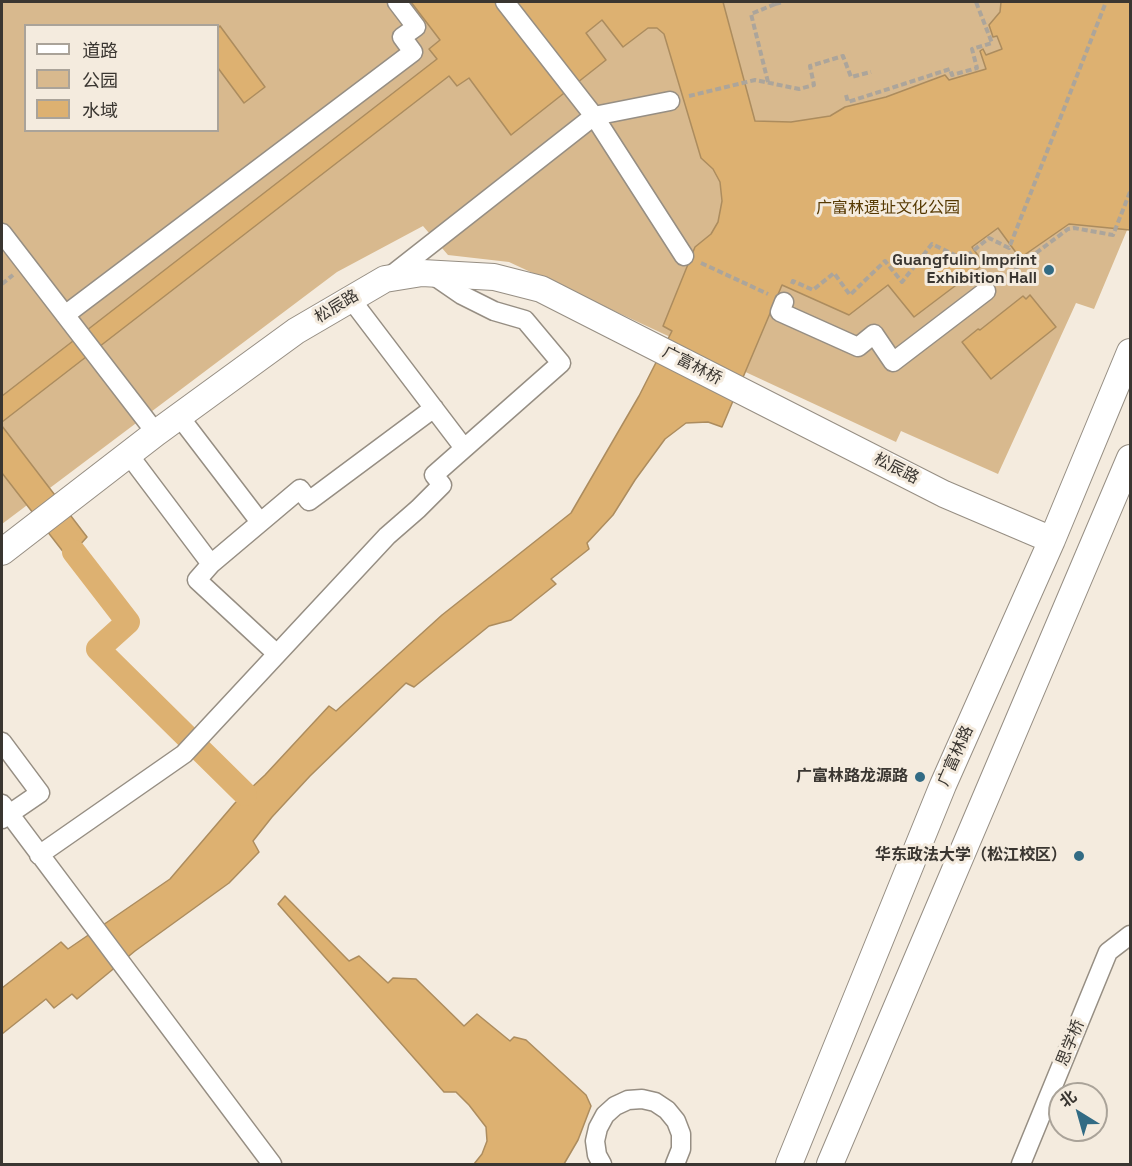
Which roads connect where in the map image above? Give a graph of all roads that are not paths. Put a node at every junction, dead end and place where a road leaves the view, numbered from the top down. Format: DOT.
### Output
graph roads {
  1 [pos="397,2"];
  2 [pos="505,2"];
  3 [pos="670,101"];
  4 [pos="594,116"];
  5 [pos="2,233"];
  6 [pos="684,256"];
  7 [pos="429,273"];
  8 [pos="385,279"];
  9 [pos="986,291"];
  10 [pos="787,296"];
  11 [pos="350,298"];
  12 [pos="71,322"];
  13 [pos="642,340"];
  14 [pos="1131,352"];
  15 [pos="743,392"];
  16 [pos="434,408"];
  17 [pos="179,416"];
  18 [pos="156,433"];
  19 [pos="464,448"];
  20 [pos="129,455"];
  21 [pos="1131,458"];
  22 [pos="260,522"];
  23 [pos="1052,540"];
  24 [pos="2,552"];
  25 [pos="211,564"];
  26 [pos="277,654"];
  27 [pos="2,742"];
  28 [pos="4,812"];
  29 [pos="39,855"];
  30 [pos="1131,935"];
  31 [pos="272,1164"];
  32 [pos="602,1164"];
  33 [pos="675,1164"];
  34 [pos="789,1164"];
  35 [pos="830,1164"];
  36 [pos="1021,1164"];
  1 -- 12 [label="street"];
  2 -- 4 [label="street"];
  3 -- 4 [label="street"];
  4 -- 6 [label="street"];
  4 -- 8 [label="street"];
  5 -- 12 [label="street"];
  7 -- 8 [label="main road, 松辰路"];
  7 -- 13 [label="main road, 松辰路"];
  7 -- 19 [label="street"];
  8 -- 11 [label="main road, 松辰路"];
  9 -- 10 [label="street"];
  11 -- 16 [label="street"];
  11 -- 17 [label="main road, 松辰路"];
  12 -- 18 [label="street"];
  13 -- 15 [label="main road, 广富林桥"];
  14 -- 23 [label="main road, 广富林路"];
  15 -- 23 [label="main road, 松辰路"];
  16 -- 19 [label="street"];
  16 -- 22 [label="street"];
  17 -- 18 [label="main road, 松辰路"];
  17 -- 22 [label="street"];
  18 -- 20 [label="main road, 松辰路"];
  19 -- 26 [label="street"];
  20 -- 24 [label="main road, 松辰路"];
  20 -- 25 [label="street"];
  21 -- 35 [label="main road"];
  22 -- 25 [label="street"];
  23 -- 34 [label="main road, 广富林路"];
  25 -- 26 [label="street"];
  26 -- 29 [label="street"];
  27 -- 28 [label="street"];
  28 -- 29 [label="street"];
  29 -- 31 [label="street"];
  30 -- 36 [label="street, 思学桥"];
  32 -- 33 [label="street"];
}
